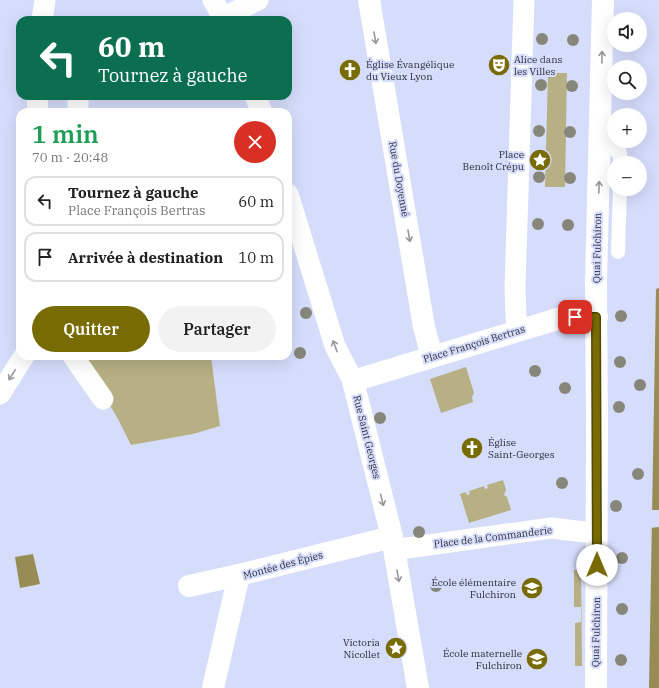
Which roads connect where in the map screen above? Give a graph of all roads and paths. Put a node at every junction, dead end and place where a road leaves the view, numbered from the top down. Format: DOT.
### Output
graph roads {
  1 [pos="45,0"];
  2 [pos="258,0"];
  3 [pos="369,0"];
  4 [pos="524,0"];
  5 [pos="603,0"];
  6 [pos="220,13"];
  7 [pos="43,16"];
  8 [pos="600,142"];
  9 [pos="620,156"];
  10 [pos="620,196"];
  11 [pos="292,207"];
  12 [pos="618,252"];
  13 [pos="596,317"];
  14 [pos="520,330"];
  15 [pos="432,357"];
  16 [pos="21,360"];
  17 [pos="76,360"];
  18 [pos="353,381"];
  19 [pos="0,394"];
  20 [pos="103,399"];
  21 [pos="585,532"];
  22 [pos="396,543"];
  23 [pos="239,575"];
  24 [pos="189,586"];
  25 [pos="213,688"];
  26 [pos="418,688"];
  27 [pos="596,688"];
  1 -- 7 [label="street"];
  2 -- 6 [label="street"];
  3 -- 15 [label="street, Rue du Doyenné, one-way"];
  4 -- 14 [label="street"];
  8 -- 5 [label="street, Quai Fulchiron, one-way"];
  8 -- 9 [label="lane"];
  13 -- 8 [label="street, Quai Fulchiron, one-way"];
  10 -- 12 [label="lane"];
  18 -- 11 [label="street, Rue Saint Georges, one-way"];
  13 -- 14 [label="street, Place François Bertras"];
  13 -- 27 [label="street, Quai Fulchiron"];
  14 -- 15 [label="street, Place François Bertras"];
  15 -- 18 [label="street, Place François Bertras"];
  16 -- 19 [label="street, one-way"];
  17 -- 20 [label="street"];
  18 -- 22 [label="street, Rue Saint Georges, one-way"];
  21 -- 22 [label="street, Place de la Commanderie"];
  22 -- 23 [label="street, Montée des Épies"];
  22 -- 26 [label="street, Rue Saint Georges, one-way"];
  23 -- 24 [label="street"];
  23 -- 25 [label="street, Montée des Épies"];
}
